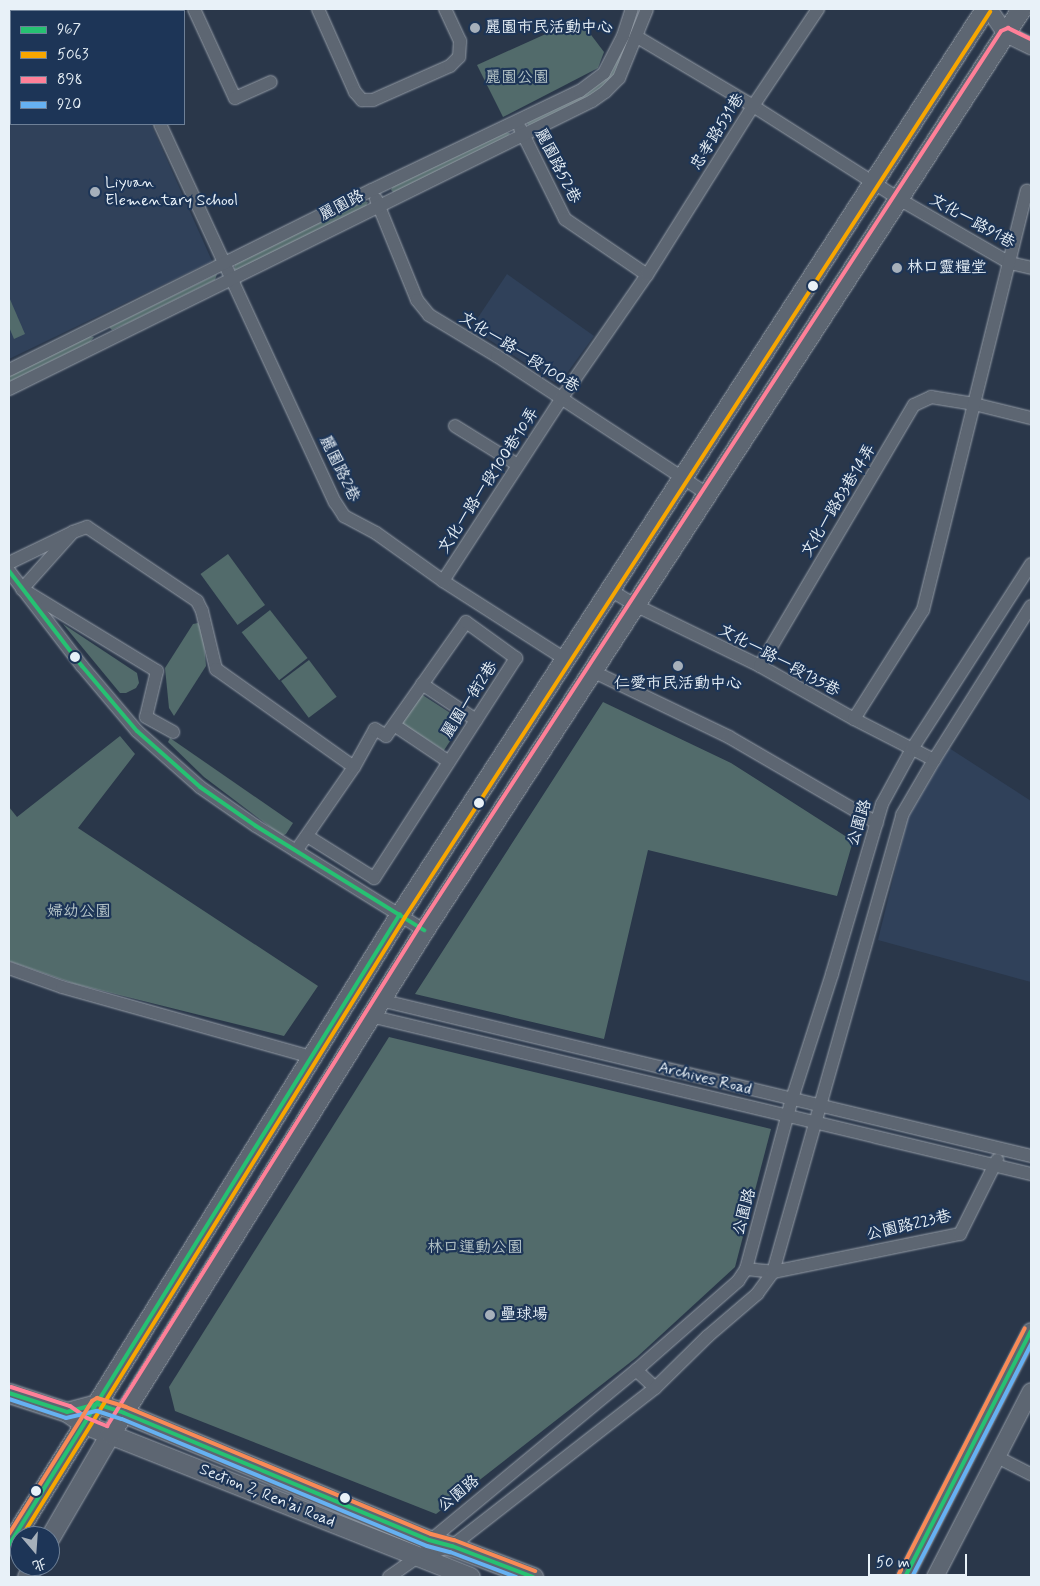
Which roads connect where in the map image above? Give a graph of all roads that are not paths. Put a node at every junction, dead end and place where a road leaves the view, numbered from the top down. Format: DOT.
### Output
graph roads {
  1 [pos="194,9"];
  2 [pos="318,9"];
  3 [pos="446,9"];
  4 [pos="632,9"];
  5 [pos="647,9"];
  6 [pos="818,9"];
  7 [pos="985,9"];
  8 [pos="989,9"];
  9 [pos="1021,9"];
  10 [pos="1031,14"];
  11 [pos="1006,34"];
  12 [pos="637,37"];
  13 [pos="1031,46"];
  14 [pos="271,82"];
  15 [pos="753,106"];
  16 [pos="516,120"];
  17 [pos="160,125"];
  18 [pos="523,135"];
  19 [pos="874,181"];
  20 [pos="372,190"];
  21 [pos="1027,191"];
  22 [pos="899,199"];
  23 [pos="379,206"];
  24 [pos="224,263"];
  25 [pos="1010,263"];
  26 [pos="1031,268"];
  27 [pos="647,274"];
  28 [pos="232,279"];
  29 [pos="9,370"];
  30 [pos="9,389"];
  31 [pos="562,399"];
  32 [pos="974,404"];
  33 [pos="1031,418"];
  34 [pos="455,426"];
  35 [pos="518,465"];
  36 [pos="683,477"];
  37 [pos="707,494"];
  38 [pos="73,532"];
  39 [pos="9,563"];
  40 [pos="1031,564"];
  41 [pos="9,571"];
  42 [pos="443,581"];
  43 [pos="22,589"];
  44 [pos="610,590"];
  45 [pos="635,605"];
  46 [pos="1031,606"];
  47 [pos="565,659"];
  48 [pos="760,666"];
  49 [pos="592,671"];
  50 [pos="422,684"];
  51 [pos="854,719"];
  52 [pos="476,720"];
  53 [pos="394,725"];
  54 [pos="173,732"];
  55 [pos="912,749"];
  56 [pos="934,760"];
  57 [pos="449,762"];
  58 [pos="354,767"];
  59 [pos="882,804"];
  60 [pos="902,815"];
  61 [pos="876,823"];
  62 [pos="307,836"];
  63 [pos="296,851"];
  64 [pos="400,914"];
  65 [pos="424,930"];
  66 [pos="9,968"];
  67 [pos="380,1000"];
  68 [pos="370,1016"];
  69 [pos="311,1057"];
  70 [pos="792,1098"];
  71 [pos="822,1105"];
  72 [pos="787,1116"];
  73 [pos="817,1123"];
  74 [pos="1002,1149"];
  75 [pos="1031,1156"];
  76 [pos="995,1166"];
  77 [pos="1031,1174"];
  78 [pos="746,1269"];
  79 [pos="773,1272"];
  80 [pos="1031,1331"];
  81 [pos="636,1370"];
  82 [pos="655,1388"];
  83 [pos="1031,1391"];
  84 [pos="9,1392"];
  85 [pos="96,1404"];
  86 [pos="67,1412"];
  87 [pos="124,1413"];
  88 [pos="84,1424"];
  89 [pos="110,1434"];
  90 [pos="997,1457"];
  91 [pos="1031,1474"];
  92 [pos="489,1491"];
  93 [pos="502,1506"];
  94 [pos="56,1526"];
  95 [pos="429,1540"];
  96 [pos="9,1545"];
  97 [pos="452,1546"];
  98 [pos="418,1557"];
  99 [pos="389,1577"];
  100 [pos="470,1577"];
  101 [pos="533,1577"];
  102 [pos="905,1577"];
  103 [pos="935,1577"];
  1 -- 14 [label="street"];
  2 -- 3 [label="street"];
  4 -- 16 [label="street, 麗園路"];
  5 -- 12 [label="street, 麗園路"];
  6 -- 15 [label="street, 忠孝路531巷"];
  7 -- 19 [label="main road"];
  8 -- 11 [label="street"];
  9 -- 10 [label="street"];
  9 -- 11 [label="main road"];
  11 -- 13 [label="street"];
  11 -- 22 [label="main road"];
  12 -- 15 [label="street, 文化一路91巷"];
  12 -- 18 [label="street, 麗園路"];
  15 -- 19 [label="street, 文化一路91巷"];
  15 -- 27 [label="street, 忠孝路531巷"];
  16 -- 18 [label="street, 麗園路52巷"];
  16 -- 20 [label="street, 麗園路"];
  17 -- 24 [label="street, 麗園路2巷"];
  18 -- 23 [label="street, 麗園路"];
  18 -- 27 [label="street, 麗園路52巷"];
  19 -- 22 [label="street, 文化一路91巷"];
  19 -- 36 [label="main road"];
  20 -- 23 [label="street, 文化一路一段100巷"];
  20 -- 24 [label="street, 麗園路"];
  21 -- 25 [label="street"];
  22 -- 25 [label="street, 文化一路91巷"];
  22 -- 37 [label="main road"];
  23 -- 28 [label="street, 麗園路"];
  23 -- 31 [label="street, 文化一路一段100巷"];
  24 -- 28 [label="street, 麗園路2巷"];
  24 -- 29 [label="street, 麗園路"];
  25 -- 26 [label="street, 文化一路91巷"];
  25 -- 32 [label="street"];
  27 -- 31 [label="street, 忠孝路531巷"];
  28 -- 30 [label="street, 麗園路"];
  28 -- 42 [label="street, 麗園路2巷"];
  31 -- 35 [label="street, 文化一路一段100巷10弄"];
  31 -- 36 [label="street, 文化一路一段100巷"];
  32 -- 33 [label="street, 文化一路83巷14弄"];
  32 -- 48 [label="street, 文化一路83巷14弄"];
  32 -- 51 [label="street"];
  34 -- 35 [label="street"];
  35 -- 42 [label="street, 文化一路一段100巷10弄"];
  36 -- 37 [label="street, 文化一路一段100巷"];
  36 -- 44 [label="main road"];
  37 -- 45 [label="main road"];
  38 -- 39 [label="street"];
  38 -- 43 [label="street"];
  38 -- 58 [label="street"];
  40 -- 55 [label="street, 公園路"];
  41 -- 43 [label="street"];
  42 -- 47 [label="street, 麗園路2巷"];
  43 -- 54 [label="street"];
  43 -- 63 [label="street"];
  44 -- 45 [label="street, 文化一路一段135巷"];
  44 -- 47 [label="main road"];
  45 -- 48 [label="street, 文化一路一段135巷"];
  45 -- 49 [label="main road"];
  46 -- 56 [label="street"];
  47 -- 64 [label="main road"];
  48 -- 51 [label="street, 文化一路一段135巷"];
  49 -- 61 [label="street"];
  49 -- 65 [label="main road"];
  50 -- 52 [label="street"];
  50 -- 52 [label="street, 麗園一街2巷"];
  50 -- 53 [label="street, 麗園一街2巷"];
  51 -- 55 [label="street, 文化一路一段135巷"];
  52 -- 57 [label="street, 麗園一街2巷"];
  53 -- 57 [label="street"];
  53 -- 58 [label="street"];
  55 -- 56 [label="street, 文化一路一段135巷"];
  55 -- 59 [label="street, 公園路"];
  56 -- 60 [label="street"];
  57 -- 62 [label="street, 麗園一街2巷"];
  58 -- 62 [label="street"];
  59 -- 60 [label="street"];
  59 -- 61 [label="street, 公園路"];
  60 -- 71 [label="street"];
  61 -- 70 [label="street, 公園路"];
  62 -- 63 [label="street"];
  63 -- 64 [label="street"];
  64 -- 65 [label="street"];
  64 -- 69 [label="main road"];
  65 -- 67 [label="main road"];
  66 -- 69 [label="street"];
  67 -- 68 [label="main road"];
  67 -- 70 [label="street, Archives Road"];
  68 -- 72 [label="street, Archives Road"];
  68 -- 87 [label="main road"];
  69 -- 85 [label="main road"];
  70 -- 71 [label="street, Archives Road"];
  70 -- 72 [label="street, 公園路"];
  71 -- 73 [label="street"];
  71 -- 74 [label="street, Archives Road"];
  72 -- 73 [label="street, Archives Road"];
  72 -- 78 [label="street, 公園路"];
  73 -- 76 [label="street, Archives Road"];
  73 -- 79 [label="street"];
  74 -- 75 [label="street, Archives Road"];
  74 -- 76 [label="street, 公園路223巷"];
  76 -- 77 [label="street, Archives Road"];
  76 -- 79 [label="street, 公園路223巷"];
  78 -- 79 [label="street"];
  78 -- 81 [label="street, 公園路"];
  79 -- 82 [label="street"];
  80 -- 102 [label="street"];
  81 -- 82 [label="street"];
  81 -- 92 [label="street, 公園路"];
  82 -- 93 [label="street"];
  83 -- 90 [label="street"];
  84 -- 86 [label="main road, Section 2, Ren'ai Road"];
  85 -- 86 [label="main road"];
  85 -- 87 [label="main road, Section 2, Ren'ai Road"];
  85 -- 88 [label="main road"];
  86 -- 88 [label="main road, Section 2, Ren'ai Road"];
  87 -- 89 [label="main road"];
  87 -- 95 [label="main road, Section 2, Ren'ai Road"];
  88 -- 89 [label="main road, Section 2, Ren'ai Road"];
  88 -- 96 [label="main road"];
  89 -- 94 [label="main road"];
  89 -- 98 [label="main road, Section 2, Ren'ai Road"];
  90 -- 91 [label="street"];
  90 -- 103 [label="street"];
  92 -- 93 [label="street"];
  92 -- 95 [label="street, 公園路"];
  93 -- 97 [label="street"];
  95 -- 97 [label="main road, Section 2, Ren'ai Road"];
  95 -- 98 [label="street, 公園路"];
  97 -- 98 [label="street"];
  97 -- 101 [label="main road, Section 2, Ren'ai Road"];
  98 -- 99 [label="street"];
  98 -- 100 [label="main road, Section 2, Ren'ai Road"];
}
